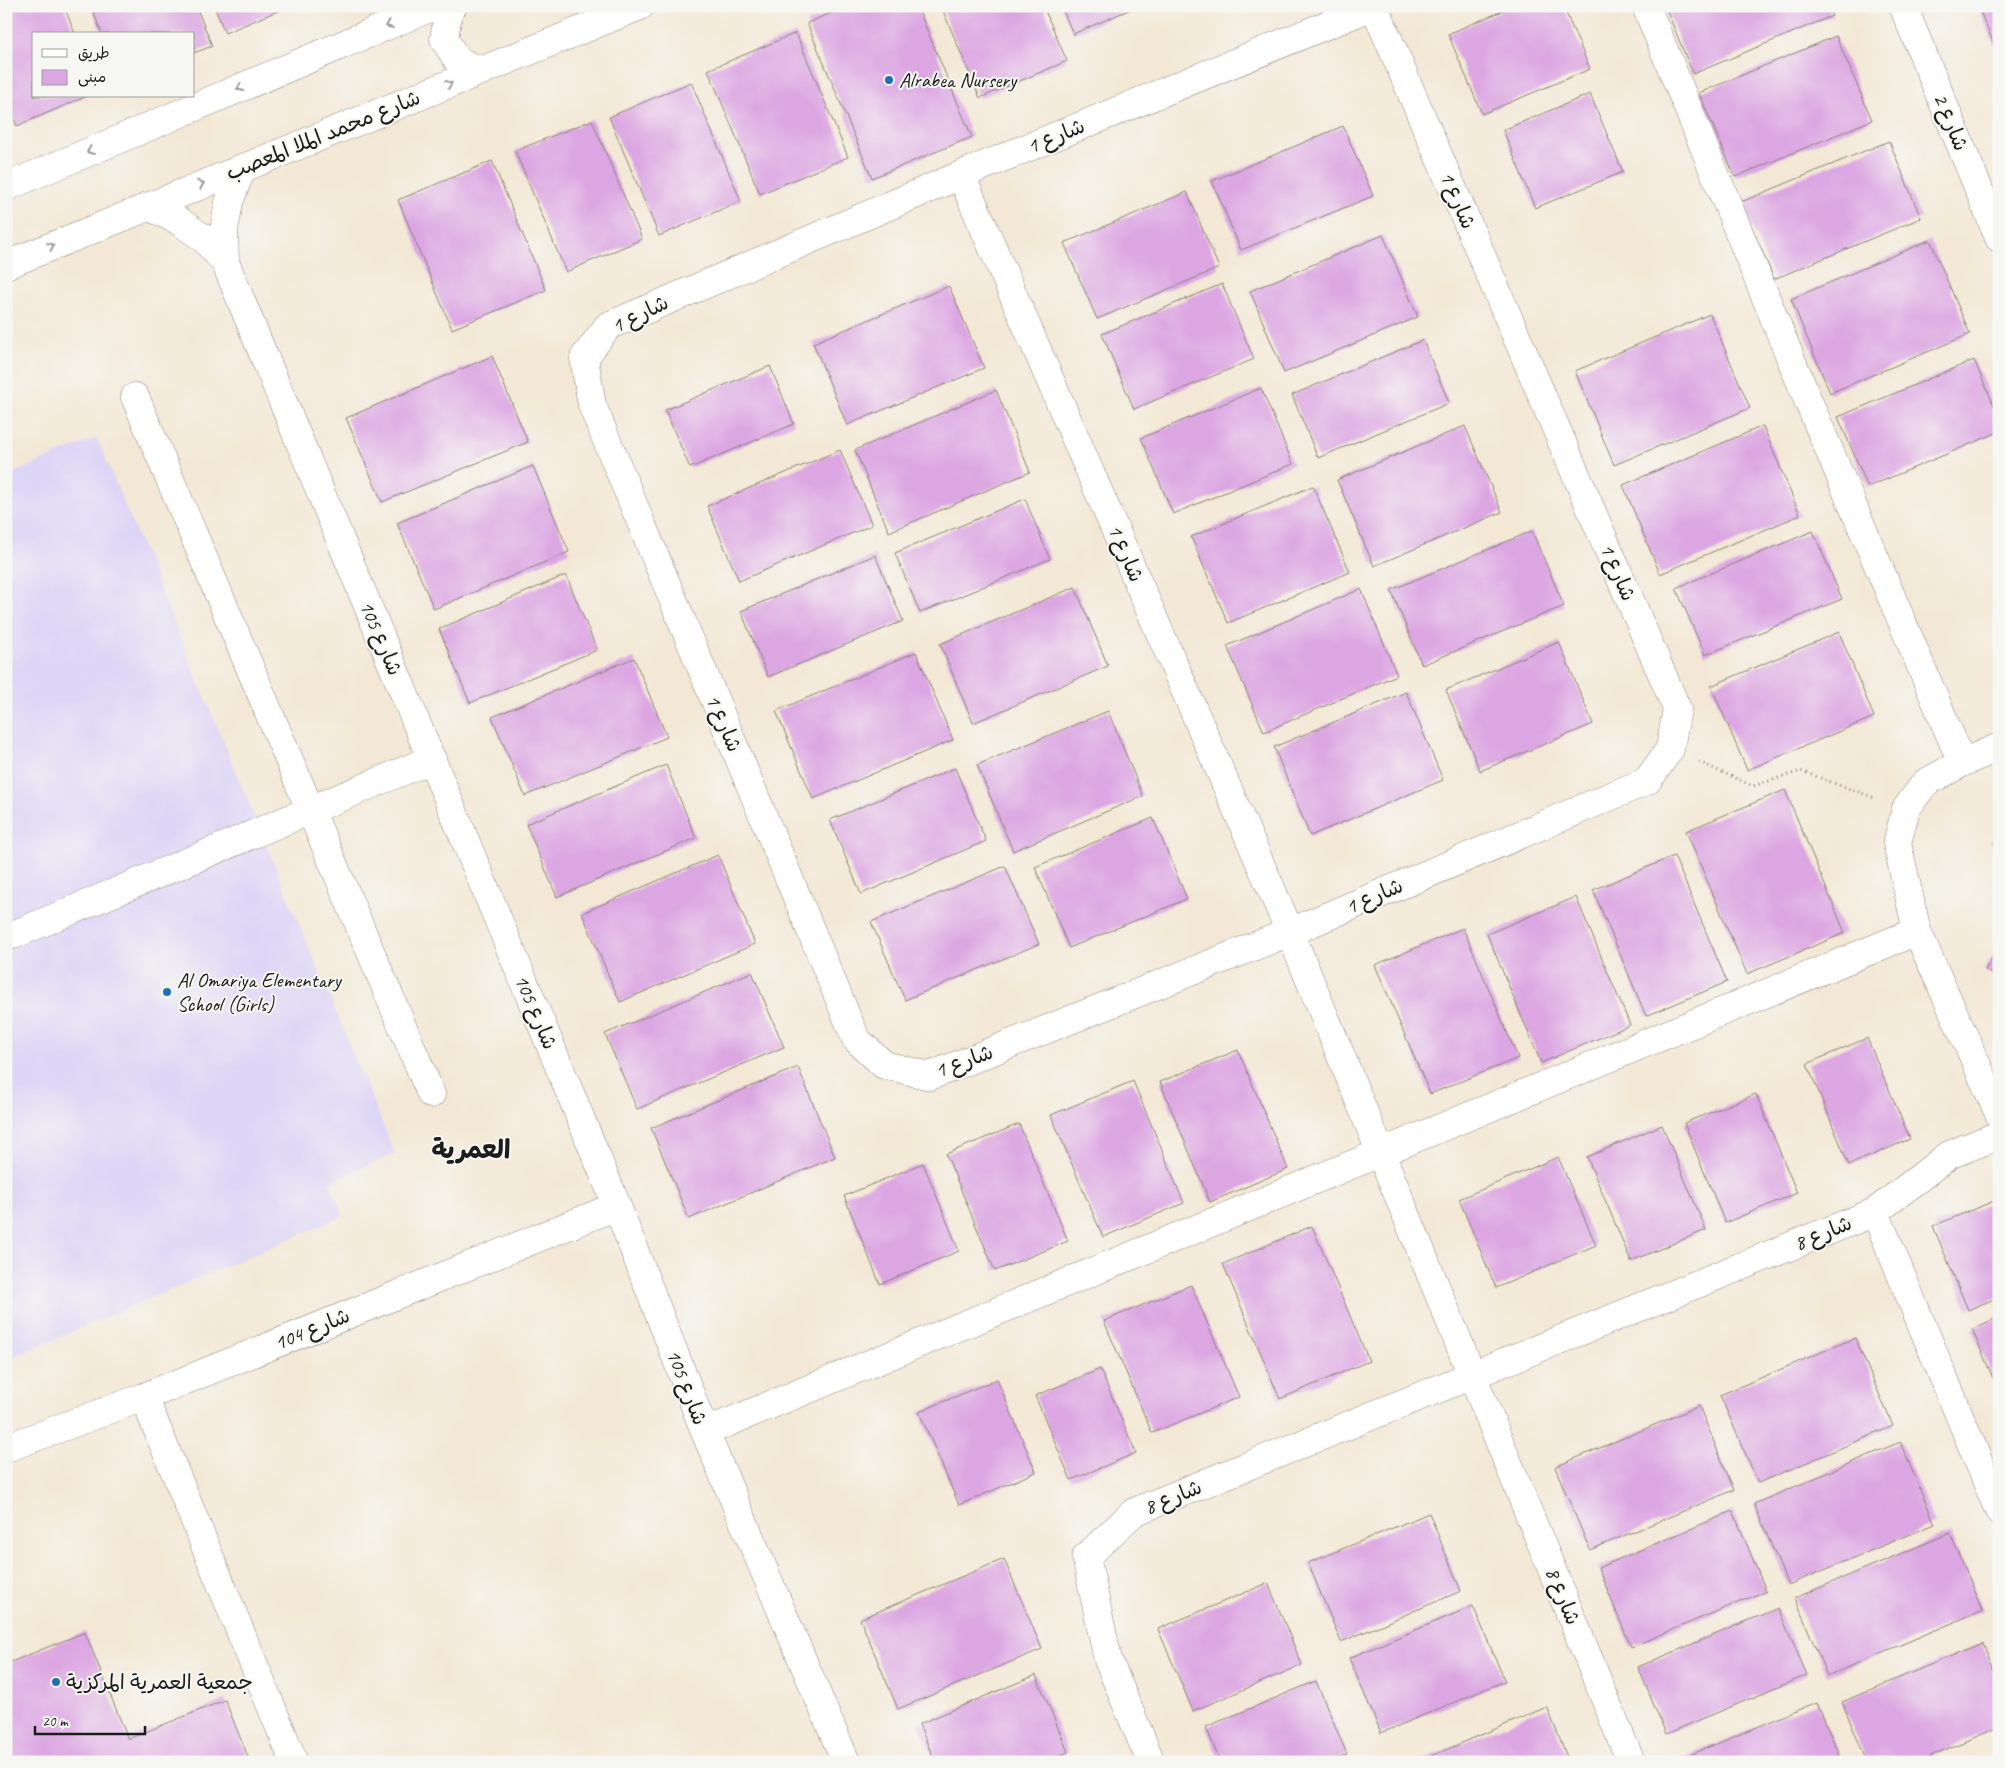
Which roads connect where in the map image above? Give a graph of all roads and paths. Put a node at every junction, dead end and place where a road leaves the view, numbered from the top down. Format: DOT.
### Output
graph roads {
  1 [pos="434,6"];
  2 [pos="454,6"];
  3 [pos="640,6"];
  4 [pos="1374,6"];
  5 [pos="1646,6"];
  6 [pos="1903,6"];
  7 [pos="482,71"];
  8 [pos="242,168"];
  9 [pos="961,175"];
  10 [pos="6,187"];
  11 [pos="148,206"];
  12 [pos="1999,238"];
  13 [pos="225,262"];
  14 [pos="6,265"];
  15 [pos="135,397"];
  16 [pos="1999,747"];
  17 [pos="1670,748"];
  18 [pos="432,760"];
  19 [pos="1962,762"];
  20 [pos="1906,809"];
  21 [pos="311,810"];
  22 [pos="1917,931"];
  23 [pos="1290,932"];
  24 [pos="13,935"];
  25 [pos="431,1094"];
  26 [pos="1999,1114"];
  27 [pos="1999,1136"];
  28 [pos="1380,1151"];
  29 [pos="617,1206"];
  30 [pos="1875,1212"];
  31 [pos="1472,1375"];
  32 [pos="144,1396"];
  33 [pos="705,1432"];
  34 [pos="6,1448"];
  35 [pos="1999,1510"];
  36 [pos="294,1762"];
  37 [pos="846,1762"];
  38 [pos="1151,1762"];
  39 [pos="1631,1762"];
  1 -- 10 [label="street, one-way"];
  2 -- 7 [label="street"];
  3 -- 7 [label="street, شارع محمد الملا المعصب"];
  4 -- 9 [label="street, شارع 1"];
  4 -- 17 [label="street, شارع 1"];
  5 -- 19 [label="street"];
  6 -- 12 [label="street, شارع 2"];
  8 -- 7 [label="street, شارع محمد الملا المعصب, one-way"];
  11 -- 8 [label="street, شارع محمد الملا المعصب, one-way"];
  8 -- 13 [label="street, شارع 105"];
  9 -- 23 [label="street, شارع 1"];
  9 -- 23 [label="street, شارع 1"];
  11 -- 13 [label="street, شارع 105"];
  14 -- 11 [label="street, شارع محمد الملا المعصب, one-way"];
  13 -- 18 [label="street, شارع 105"];
  15 -- 21 [label="street"];
  16 -- 19 [label="street"];
  17 -- 20 [label="path"];
  17 -- 23 [label="street, شارع 1"];
  18 -- 21 [label="street"];
  18 -- 29 [label="street, شارع 105"];
  19 -- 20 [label="street"];
  20 -- 22 [label="street"];
  21 -- 24 [label="street"];
  21 -- 25 [label="street"];
  22 -- 26 [label="street"];
  22 -- 28 [label="street"];
  23 -- 28 [label="street"];
  27 -- 30 [label="street"];
  28 -- 31 [label="street"];
  28 -- 33 [label="street"];
  29 -- 32 [label="street, شارع 104"];
  29 -- 33 [label="street, شارع 105"];
  30 -- 31 [label="street, شارع 8"];
  30 -- 35 [label="street, شارع 8"];
  31 -- 38 [label="street, شارع 8"];
  31 -- 39 [label="street, شارع 8"];
  32 -- 34 [label="street, شارع 104"];
  32 -- 36 [label="street"];
  33 -- 37 [label="street, شارع 105"];
}
